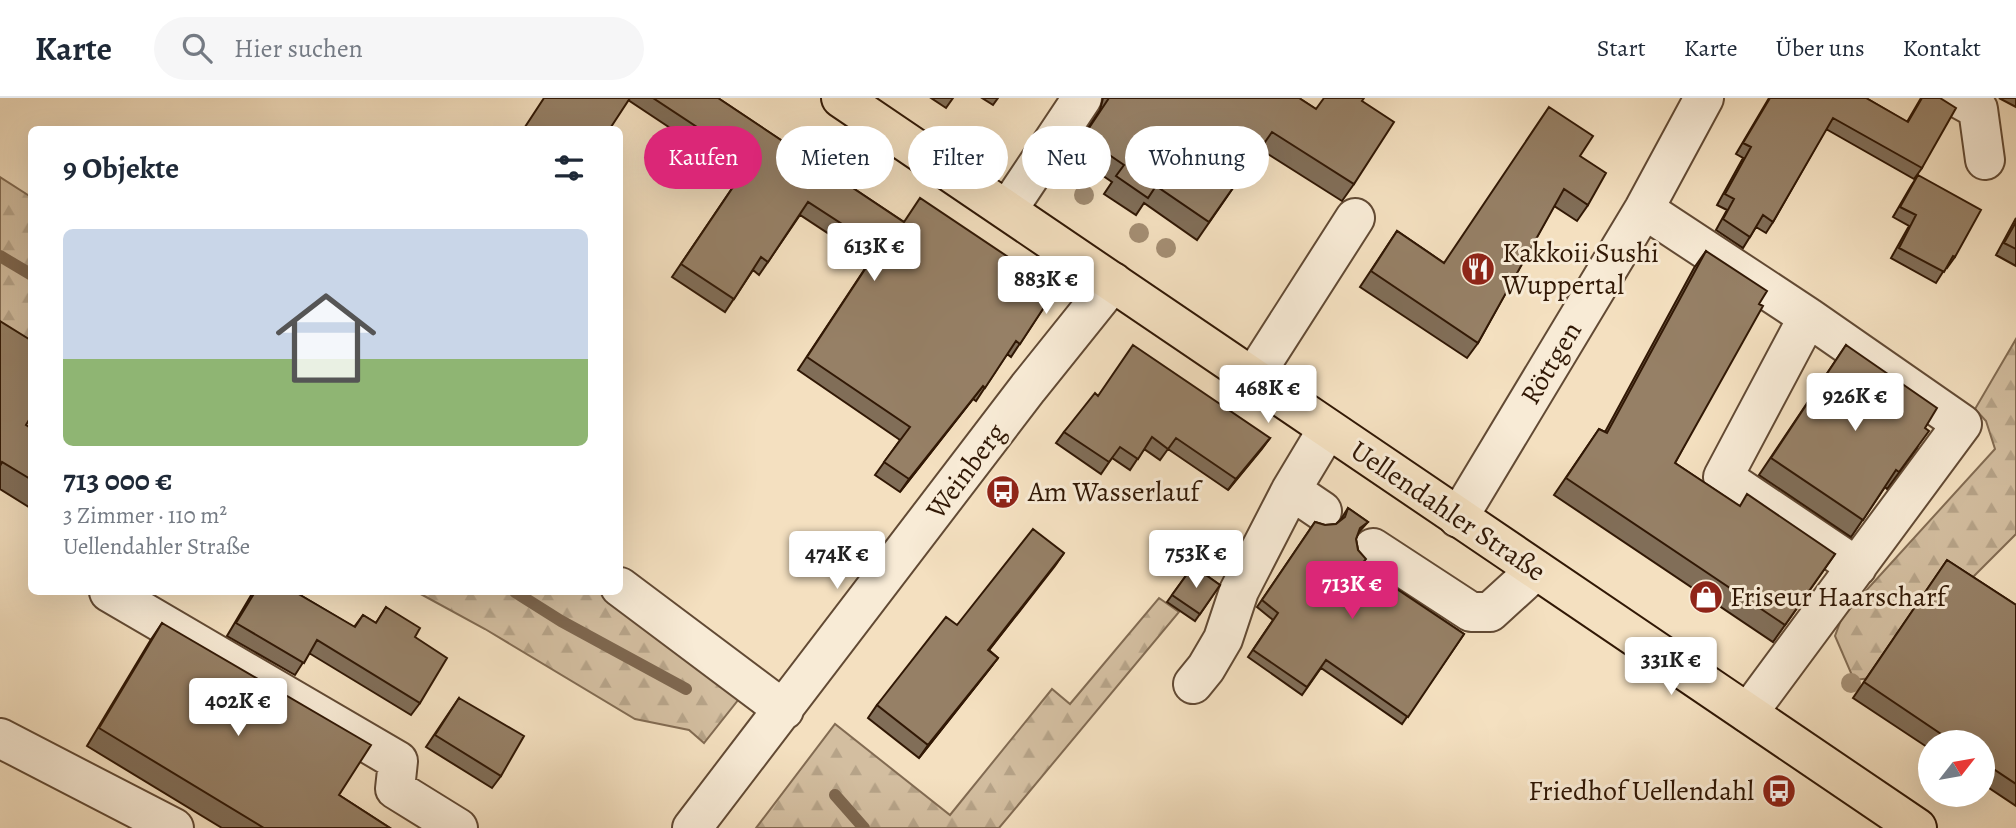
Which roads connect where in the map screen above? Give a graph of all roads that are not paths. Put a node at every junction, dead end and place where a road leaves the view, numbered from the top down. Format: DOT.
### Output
graph roads {
  1 [pos="841,98"];
  2 [pos="1082,98"];
  3 [pos="1704,98"];
  4 [pos="1958,98"];
  5 [pos="1985,160"];
  6 [pos="1008,209"];
  7 [pos="1644,209"];
  8 [pos="1355,218"];
  9 [pos="1113,282"];
  10 [pos="1808,317"];
  11 [pos="1252,379"];
  12 [pos="1328,430"];
  13 [pos="1291,490"];
  14 [pos="1322,511"];
  15 [pos="1458,518"];
  16 [pos="1373,548"];
  17 [pos="1857,568"];
  18 [pos="1536,570"];
  19 [pos="623,589"];
  20 [pos="114,595"];
  21 [pos="1192,684"];
  22 [pos="784,710"];
  23 [pos="1748,713"];
  24 [pos="0,737"];
  25 [pos="174,828"];
  26 [pos="458,828"];
  27 [pos="692,828"];
  28 [pos="1917,828"];
  1 -- 6 [label="main road, Uellendahler Straße"];
  2 -- 6 [label="street"];
  3 -- 7 [label="street, Röttgen"];
  4 -- 5 [label="street"];
  6 -- 9 [label="main road, Uellendahler Straße"];
  7 -- 10 [label="street"];
  7 -- 15 [label="street, Röttgen"];
  8 -- 11 [label="street"];
  9 -- 11 [label="main road, Uellendahler Straße"];
  9 -- 22 [label="street, Weinberg"];
  10 -- 17 [label="street"];
  10 -- 17 [label="street"];
  11 -- 12 [label="main road, Uellendahler Straße"];
  12 -- 13 [label="street"];
  12 -- 15 [label="main road, Uellendahler Straße"];
  13 -- 14 [label="street"];
  13 -- 21 [label="street"];
  15 -- 18 [label="main road, Uellendahler Straße"];
  16 -- 18 [label="street"];
  17 -- 23 [label="street"];
  18 -- 23 [label="main road, Uellendahler Straße"];
  19 -- 22 [label="street"];
  20 -- 26 [label="street"];
  22 -- 27 [label="street, Weinberg"];
  23 -- 28 [label="main road, Uellendahler Straße"];
  24 -- 25 [label="street"];
}
